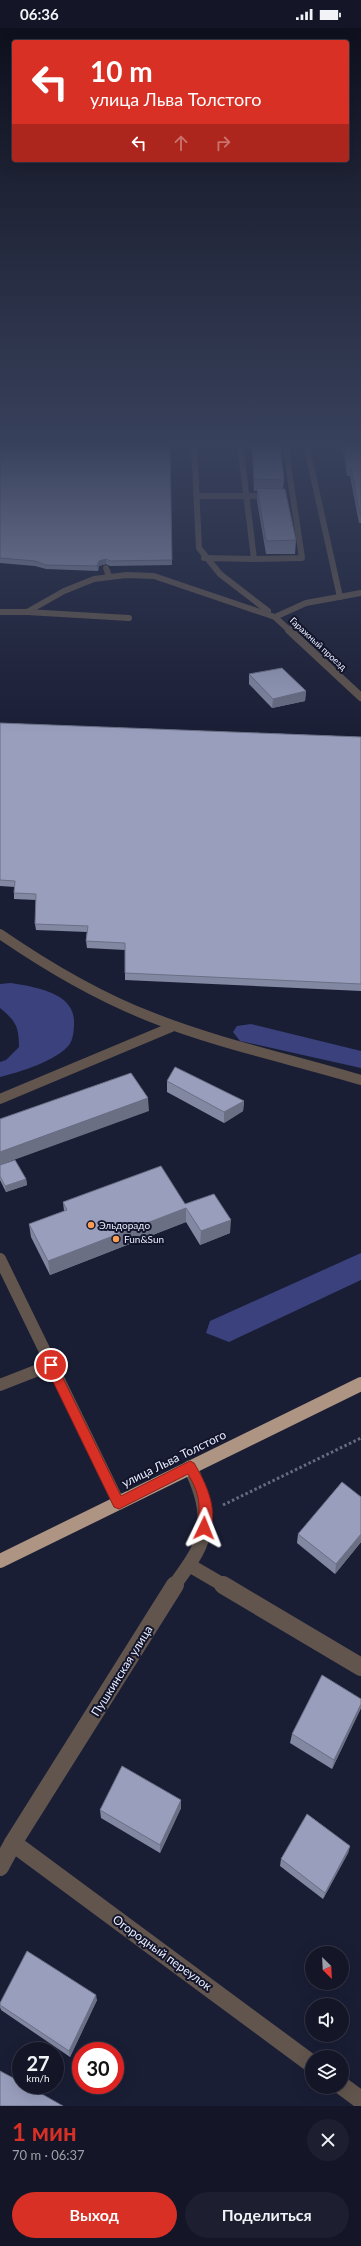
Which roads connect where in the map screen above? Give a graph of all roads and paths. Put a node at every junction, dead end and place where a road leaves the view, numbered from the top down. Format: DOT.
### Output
graph roads {
  1 [pos="199,541"];
  2 [pos="252,541"];
  3 [pos="299,541"];
  4 [pos="328,541"];
  5 [pos="204,558"];
  6 [pos="254,559"];
  7 [pos="106,568"];
  8 [pos="109,576"];
  9 [pos="361,593"];
  10 [pos="340,597"];
  11 [pos="0,612"];
  12 [pos="27,612"];
  13 [pos="275,617"];
  14 [pos="129,618"];
  15 [pos="361,697"];
  16 [pos="0,934"];
  17 [pos="174,1026"];
  18 [pos="361,1080"];
  19 [pos="0,1099"];
  20 [pos="1,1263"];
  21 [pos="51,1365"];
  22 [pos="361,1384"];
  23 [pos="0,1385"];
  24 [pos="361,1438"];
  25 [pos="190,1467"];
  26 [pos="119,1503"];
  27 [pos="204,1514"];
  28 [pos="0,1561"];
  29 [pos="189,1565"];
  30 [pos="361,1667"];
  31 [pos="13,1843"];
  32 [pos="0,1867"];
  33 [pos="305,2059"];
  34 [pos="349,2091"];
  35 [pos="361,2100"];
  1 -- 5 [label="street"];
  2 -- 6 [label="lane"];
  3 -- 6 [label="lane"];
  4 -- 10 [label="street"];
  5 -- 6 [label="lane"];
  5 -- 13 [label="street"];
  7 -- 8 [label="lane"];
  8 -- 12 [label="street"];
  8 -- 13 [label="street"];
  9 -- 10 [label="street, Гаражный проезд"];
  10 -- 13 [label="street, Гаражный проезд"];
  11 -- 12 [label="street"];
  12 -- 14 [label="lane"];
  13 -- 15 [label="street, Гаражный проезд"];
  16 -- 17 [label="lane"];
  17 -- 18 [label="lane"];
  17 -- 19 [label="lane"];
  20 -- 21 [label="lane"];
  21 -- 23 [label="lane"];
  21 -- 26 [label="lane"];
  22 -- 25 [label="highway, улица Льва Толстого"];
  24 -- 27 [label="path"];
  25 -- 26 [label="highway, улица Льва Толстого"];
  25 -- 27 [label="street, Пушкинская улица"];
  26 -- 28 [label="highway, улица Льва Толстого"];
  27 -- 29 [label="street, Пушкинская улица"];
  29 -- 30 [label="street"];
  29 -- 31 [label="street, Пушкинская улица"];
  31 -- 32 [label="street, Пушкинская улица"];
  31 -- 33 [label="street, Огородный переулок"];
  34 -- 35 [label="street"];
}
